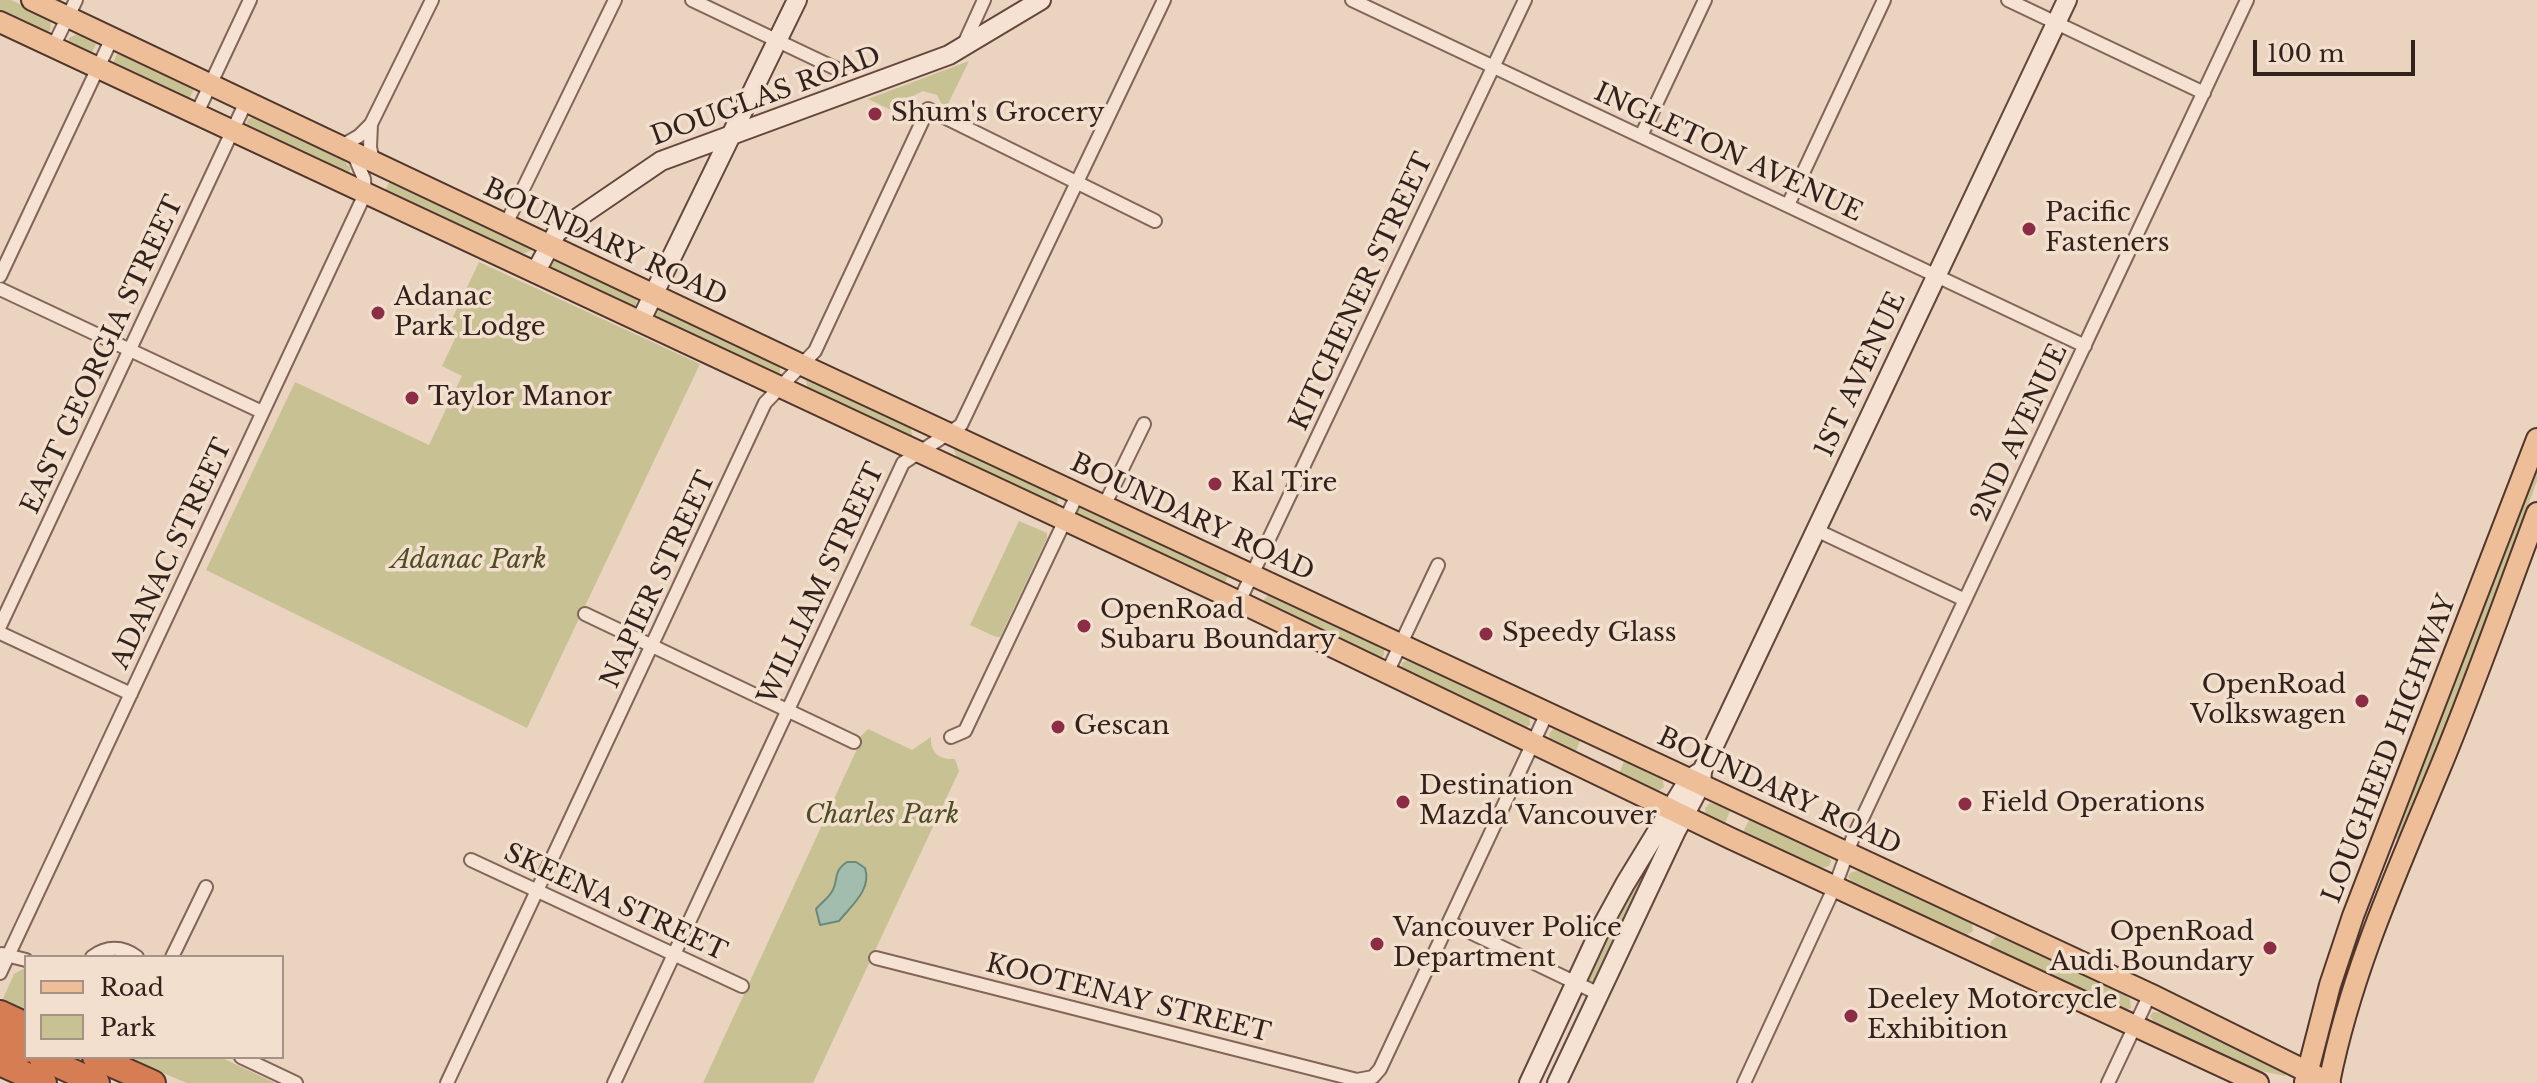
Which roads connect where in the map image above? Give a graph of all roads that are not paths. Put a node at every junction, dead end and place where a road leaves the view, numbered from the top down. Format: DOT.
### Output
graph roads {
  1 [pos="32,0"];
  2 [pos="250,0"];
  3 [pos="432,0"];
  4 [pos="615,0"];
  5 [pos="692,0"];
  6 [pos="797,0"];
  7 [pos="984,0"];
  8 [pos="1041,0"];
  9 [pos="1164,0"];
  10 [pos="1352,0"];
  11 [pos="1525,0"];
  12 [pos="1705,0"];
  13 [pos="1884,0"];
  14 [pos="2008,0"];
  15 [pos="2067,0"];
  16 [pos="2247,0"];
  17 [pos="72,9"];
  18 [pos="0,22"];
  19 [pos="2057,22"];
  20 [pos="112,38"];
  21 [pos="776,41"];
  22 [pos="53,47"];
  23 [pos="962,48"];
  24 [pos="1493,67"];
  25 [pos="98,68"];
  26 [pos="841,71"];
  27 [pos="210,85"];
  28 [pos="2204,93"];
  29 [pos="246,102"];
  30 [pos="746,103"];
  31 [pos="196,115"];
  32 [pos="770,121"];
  33 [pos="371,124"];
  34 [pos="232,132"];
  35 [pos="732,133"];
  36 [pos="1641,136"];
  37 [pos="346,149"];
  38 [pos="689,150"];
  39 [pos="373,162"];
  40 [pos="712,173"];
  41 [pos="1078,183"];
  42 [pos="365,194"];
  43 [pos="1788,205"];
  44 [pos="1155,221"];
  45 [pos="506,224"];
  46 [pos="549,244"];
  47 [pos="535,273"];
  48 [pos="0,276"];
  49 [pos="1937,276"];
  50 [pos="0,289"];
  51 [pos="654,293"];
  52 [pos="640,322"];
  53 [pos="2085,346"];
  54 [pos="129,350"];
  55 [pos="802,365"];
  56 [pos="779,387"];
  57 [pos="262,412"];
  58 [pos="1144,424"];
  59 [pos="948,433"];
  60 [pos="2537,439"];
  61 [pos="917,453"];
  62 [pos="1078,493"];
  63 [pos="1104,506"];
  64 [pos="2537,513"];
  65 [pos="1065,521"];
  66 [pos="1816,530"];
  67 [pos="1438,565"];
  68 [pos="1252,574"];
  69 [pos="1965,600"];
  70 [pos="1239,602"];
  71 [pos="585,614"];
  72 [pos="0,626"];
  73 [pos="0,633"];
  74 [pos="1400,644"];
  75 [pos="653,645"];
  76 [pos="1387,673"];
  77 [pos="131,694"];
  78 [pos="789,709"];
  79 [pos="1547,713"];
  80 [pos="951,737"];
  81 [pos="854,742"];
  82 [pos="1534,743"];
  83 [pos="1697,778"];
  84 [pos="1678,812"];
  85 [pos="1847,853"];
  86 [pos="471,860"];
  87 [pos="1835,886"];
  88 [pos="206,887"];
  89 [pos="538,891"];
  90 [pos="1991,920"];
  91 [pos="1449,922"];
  92 [pos="1976,951"];
  93 [pos="4,954"];
  94 [pos="96,955"];
  95 [pos="133,955"];
  96 [pos="173,955"];
  97 [pos="674,955"];
  98 [pos="876,958"];
  99 [pos="24,959"];
  100 [pos="0,973"];
  101 [pos="1576,982"];
  102 [pos="742,986"];
  103 [pos="1599,994"];
  104 [pos="2150,994"];
  105 [pos="0,1013"];
  106 [pos="24,1024"];
  107 [pos="2135,1025"];
  108 [pos="0,1038"];
  109 [pos="24,1049"];
  110 [pos="45,1059"];
  111 [pos="99,1059"];
  112 [pos="245,1059"];
  113 [pos="0,1063"];
  114 [pos="2306,1077"];
  115 [pos="44,1083"];
  116 [pos="97,1083"];
  117 [pos="153,1083"];
  118 [pos="296,1083"];
  119 [pos="447,1083"];
  120 [pos="614,1083"];
  121 [pos="1529,1083"];
  122 [pos="1557,1083"];
  123 [pos="1744,1083"];
  124 [pos="2108,1083"];
  125 [pos="2258,1083"];
  126 [pos="2330,1083"];
  1 -- 17 [label="main road, BOUNDARY ROAD"];
  2 -- 27 [label="street"];
  3 -- 33 [label="street"];
  4 -- 45 [label="street"];
  5 -- 21 [label="street"];
  6 -- 21 [label="street"];
  7 -- 23 [label="street"];
  8 -- 23 [label="street, DOUGLAS ROAD"];
  9 -- 41 [label="street, WILLIAM STREET"];
  10 -- 24 [label="street, INGLETON AVENUE"];
  11 -- 24 [label="street, KITCHENER STREET"];
  12 -- 36 [label="street"];
  13 -- 43 [label="street"];
  14 -- 19 [label="street"];
  15 -- 19 [label="street, 1ST AVENUE"];
  16 -- 28 [label="street, 2ND AVENUE"];
  17 -- 20 [label="main road, BOUNDARY ROAD"];
  17 -- 22 [label="street"];
  18 -- 22 [label="main road"];
  19 -- 28 [label="street"];
  19 -- 49 [label="street, 1ST AVENUE"];
  20 -- 25 [label="street"];
  20 -- 27 [label="main road, BOUNDARY ROAD"];
  21 -- 26 [label="street"];
  21 -- 30 [label="street"];
  22 -- 25 [label="main road"];
  23 -- 32 [label="street, DOUGLAS ROAD"];
  24 -- 36 [label="street, INGLETON AVENUE"];
  24 -- 68 [label="street, KITCHENER STREET"];
  25 -- 31 [label="main road"];
  25 -- 48 [label="street"];
  27 -- 29 [label="main road, BOUNDARY ROAD"];
  27 -- 31 [label="street"];
  28 -- 53 [label="street, 2ND AVENUE"];
  29 -- 34 [label="street, EAST GEORGIA STREET"];
  29 -- 37 [label="main road, BOUNDARY ROAD"];
  30 -- 32 [label="street"];
  30 -- 35 [label="street"];
  31 -- 34 [label="main road"];
  32 -- 35 [label="street, DOUGLAS ROAD"];
  33 -- 37 [label="street"];
  33 -- 39 [label="street"];
  34 -- 42 [label="main road"];
  34 -- 54 [label="street, EAST GEORGIA STREET"];
  35 -- 38 [label="street, DOUGLAS ROAD"];
  35 -- 40 [label="street"];
  36 -- 43 [label="street, INGLETON AVENUE"];
  37 -- 39 [label="main road, BOUNDARY ROAD"];
  37 -- 42 [label="street"];
  38 -- 40 [label="street"];
  38 -- 46 [label="street, DOUGLAS ROAD"];
  39 -- 45 [label="main road, BOUNDARY ROAD"];
  40 -- 51 [label="street"];
  41 -- 44 [label="street"];
  41 -- 55 [label="street, NAPIER STREET"];
  41 -- 59 [label="street, WILLIAM STREET"];
  42 -- 47 [label="main road"];
  42 -- 57 [label="street, ADANAC STREET"];
  43 -- 49 [label="street, INGLETON AVENUE"];
  45 -- 46 [label="main road, BOUNDARY ROAD"];
  46 -- 47 [label="street, DOUGLAS ROAD"];
  46 -- 51 [label="main road, BOUNDARY ROAD"];
  47 -- 52 [label="main road"];
  49 -- 53 [label="street, INGLETON AVENUE"];
  49 -- 66 [label="street, 1ST AVENUE"];
  50 -- 54 [label="street"];
  51 -- 52 [label="street"];
  51 -- 55 [label="main road, BOUNDARY ROAD"];
  52 -- 56 [label="main road"];
  53 -- 69 [label="street, 2ND AVENUE"];
  54 -- 57 [label="street"];
  54 -- 72 [label="street, EAST GEORGIA STREET"];
  55 -- 56 [label="street, NAPIER STREET"];
  55 -- 59 [label="main road, BOUNDARY ROAD"];
  56 -- 61 [label="main road"];
  56 -- 75 [label="street, NAPIER STREET"];
  57 -- 77 [label="street, ADANAC STREET"];
  58 -- 63 [label="street"];
  59 -- 61 [label="street, WILLIAM STREET"];
  59 -- 62 [label="main road, BOUNDARY ROAD"];
  60 -- 114 [label="main road, LOUGHEED HIGHWAY"];
  61 -- 65 [label="main road"];
  61 -- 78 [label="street, WILLIAM STREET"];
  62 -- 63 [label="main road, BOUNDARY ROAD"];
  62 -- 65 [label="street"];
  63 -- 68 [label="main road, BOUNDARY ROAD"];
  64 -- 126 [label="main road, LOUGHEED HIGHWAY"];
  65 -- 70 [label="main road"];
  65 -- 80 [label="street"];
  66 -- 69 [label="street"];
  66 -- 83 [label="street, 1ST AVENUE"];
  67 -- 74 [label="street"];
  68 -- 70 [label="street, KITCHENER STREET"];
  68 -- 74 [label="main road, BOUNDARY ROAD"];
  69 -- 85 [label="street, 2ND AVENUE"];
  70 -- 76 [label="main road"];
  71 -- 75 [label="street"];
  73 -- 77 [label="street"];
  74 -- 76 [label="street"];
  74 -- 79 [label="main road, BOUNDARY ROAD"];
  75 -- 78 [label="street"];
  75 -- 89 [label="street, NAPIER STREET"];
  76 -- 82 [label="main road"];
  77 -- 93 [label="street, ADANAC STREET"];
  78 -- 81 [label="street"];
  78 -- 97 [label="street, WILLIAM STREET"];
  79 -- 82 [label="street"];
  79 -- 83 [label="main road, BOUNDARY ROAD"];
  82 -- 84 [label="main road"];
  82 -- 91 [label="street"];
  83 -- 84 [label="street, 1ST AVENUE"];
  83 -- 85 [label="main road, BOUNDARY ROAD"];
  84 -- 87 [label="main road"];
  84 -- 101 [label="street"];
  84 -- 103 [label="street"];
  85 -- 87 [label="street, 2ND AVENUE"];
  85 -- 90 [label="main road, BOUNDARY ROAD"];
  86 -- 89 [label="street, SKEENA STREET"];
  87 -- 92 [label="main road"];
  87 -- 123 [label="street, 2ND AVENUE"];
  88 -- 96 [label="street"];
  89 -- 97 [label="street, SKEENA STREET"];
  89 -- 119 [label="street, NAPIER STREET"];
  90 -- 92 [label="main road"];
  90 -- 104 [label="main road, BOUNDARY ROAD"];
  91 -- 98 [label="street, KOOTENAY STREET"];
  91 -- 101 [label="street"];
  92 -- 107 [label="main road"];
  93 -- 99 [label="street"];
  93 -- 100 [label="street, ADANAC STREET"];
  94 -- 95 [label="street"];
  97 -- 102 [label="street, SKEENA STREET"];
  97 -- 120 [label="street, WILLIAM STREET"];
  101 -- 103 [label="street"];
  101 -- 121 [label="street"];
  103 -- 122 [label="street"];
  104 -- 107 [label="street"];
  104 -- 114 [label="main road, BOUNDARY ROAD"];
  105 -- 106 [label="highway"];
  107 -- 124 [label="street"];
  107 -- 125 [label="main road"];
  108 -- 109 [label="highway"];
  110 -- 116 [label="highway"];
  111 -- 117 [label="highway"];
  112 -- 118 [label="street"];
  113 -- 115 [label="highway"];
  114 -- 126 [label="main road, BOUNDARY ROAD"];
}
